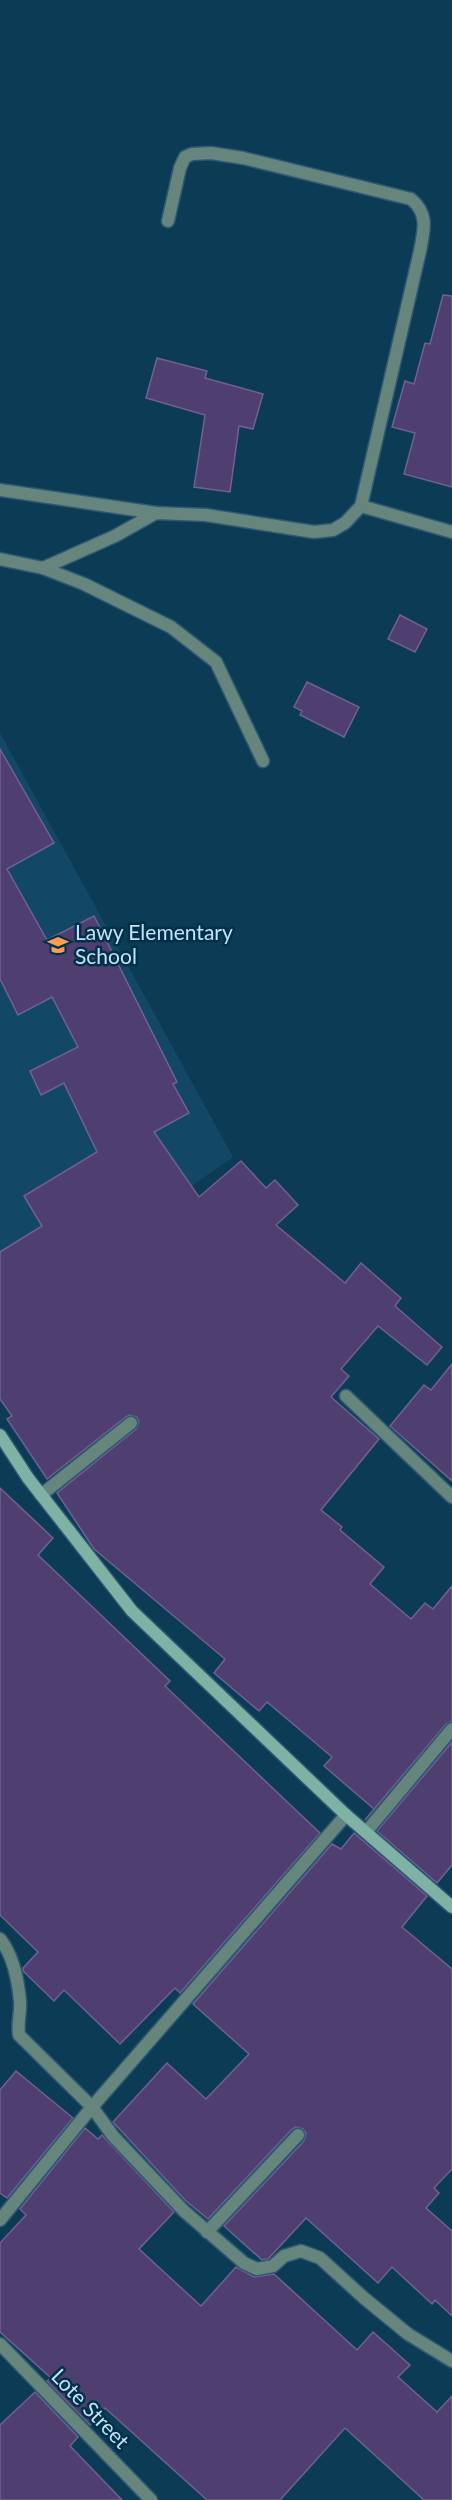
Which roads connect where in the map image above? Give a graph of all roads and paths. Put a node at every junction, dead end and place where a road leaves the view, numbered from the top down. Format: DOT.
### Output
graph roads {
  1 [pos="168,221"];
  2 [pos="0,490"];
  3 [pos="361,506"];
  4 [pos="156,513"];
  5 [pos="451,529"];
  6 [pos="0,559"];
  7 [pos="43,568"];
  8 [pos="263,761"];
  9 [pos="346,1396"];
  10 [pos="131,1423"];
  11 [pos="0,1435"];
  12 [pos="41,1495"];
  13 [pos="452,1497"];
  14 [pos="452,1729"];
  15 [pos="346,1815"];
  16 [pos="366,1832"];
  17 [pos="452,1907"];
  18 [pos="0,1939"];
  19 [pos="92,2107"];
  20 [pos="298,2135"];
  21 [pos="0,2220"];
  22 [pos="207,2232"];
  23 [pos="0,2344"];
  24 [pos="452,2361"];
  25 [pos="151,2500"];
  1 -- 3 [label="street"];
  2 -- 4 [label="street"];
  3 -- 4 [label="street"];
  3 -- 5 [label="street"];
  4 -- 7 [label="street"];
  6 -- 7 [label="street"];
  7 -- 8 [label="street"];
  9 -- 13 [label="street"];
  10 -- 12 [label="street"];
  11 -- 12 [label="main road"];
  12 -- 15 [label="main road"];
  14 -- 16 [label="street"];
  15 -- 16 [label="main road"];
  15 -- 19 [label="street"];
  16 -- 17 [label="main road"];
  18 -- 19 [label="street"];
  19 -- 21 [label="street"];
  19 -- 22 [label="street"];
  20 -- 22 [label="street"];
  22 -- 24 [label="street"];
  23 -- 25 [label="street, Lote Street"];
}
